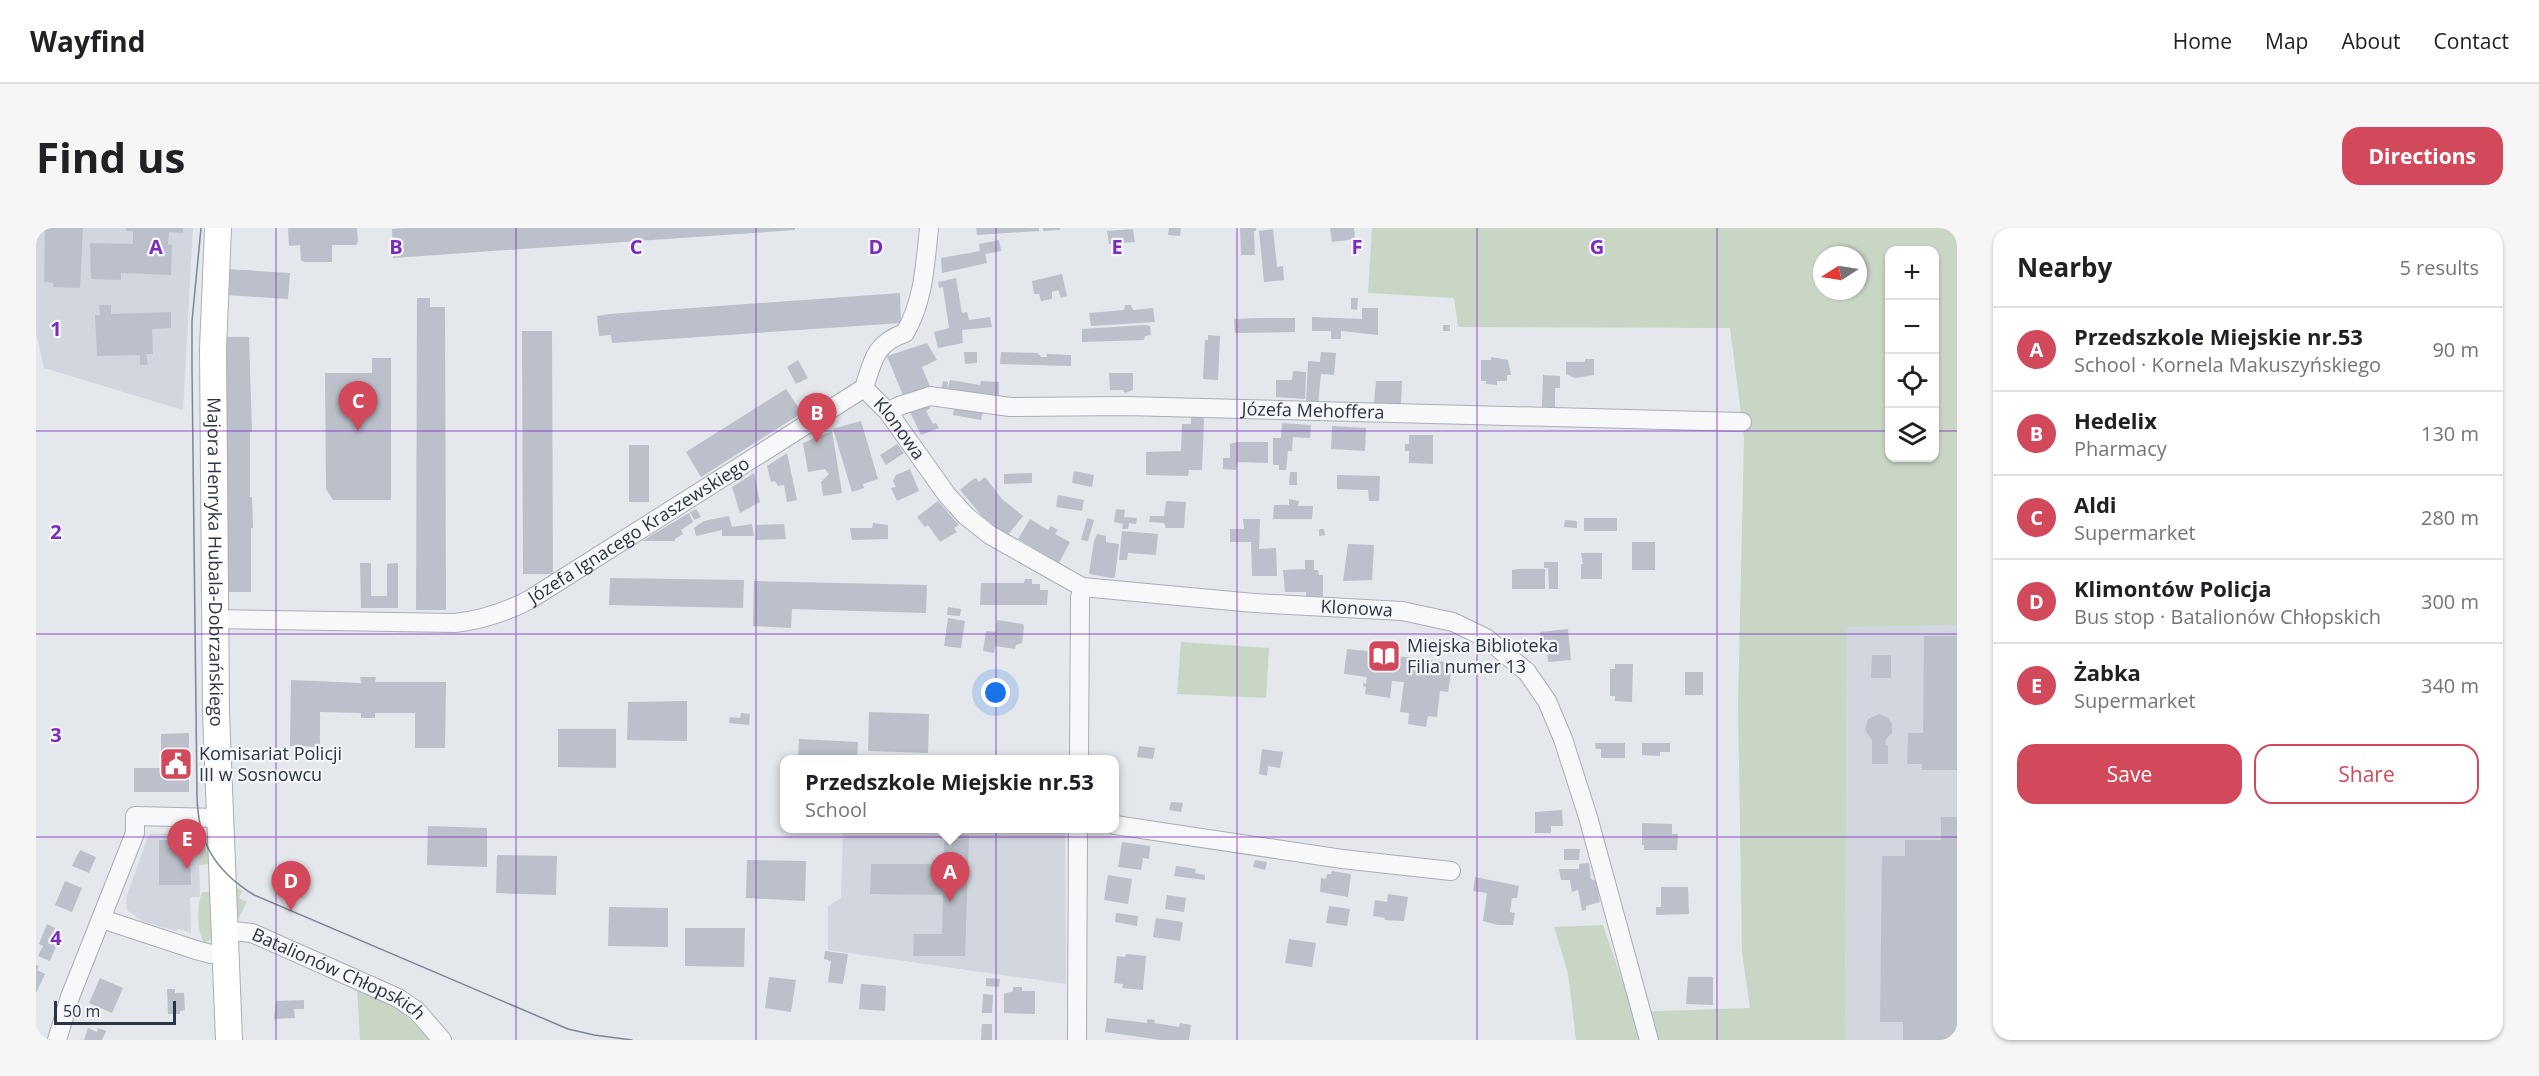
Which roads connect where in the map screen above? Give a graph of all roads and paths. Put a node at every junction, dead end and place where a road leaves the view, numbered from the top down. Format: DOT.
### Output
graph roads {
  1 [pos="218,228"];
  2 [pos="929,228"];
  3 [pos="864,388"];
  4 [pos="888,412"];
  5 [pos="1742,422"];
  6 [pos="1082,587"];
  7 [pos="215,619"];
  8 [pos="1079,755"];
  9 [pos="218,818"];
  10 [pos="1119,826"];
  11 [pos="1078,833"];
  12 [pos="1451,871"];
  13 [pos="102,919"];
  14 [pos="224,942"];
  15 [pos="57,1040"];
  16 [pos="229,1040"];
  17 [pos="442,1040"];
  18 [pos="1077,1040"];
  19 [pos="1649,1040"];
  1 -- 7 [label="street, Majora Henryka Hubala-Dobrzańskiego"];
  2 -- 3 [label="street"];
  3 -- 4 [label="street, Klonowa"];
  3 -- 7 [label="street, Józefa Ignacego Kraszewskiego"];
  4 -- 5 [label="street, Józefa Mehoffera"];
  4 -- 6 [label="street, Klonowa"];
  6 -- 8 [label="street"];
  6 -- 19 [label="street, Klonowa"];
  7 -- 9 [label="street, Majora Henryka Hubala-Dobrzańskiego"];
  9 -- 13 [label="street"];
  9 -- 14 [label="street, Majora Henryka Hubala-Dobrzańskiego"];
  10 -- 12 [label="street"];
  11 -- 18 [label="street"];
  13 -- 14 [label="street, Batalionów Chłopskich"];
  13 -- 15 [label="street"];
  14 -- 16 [label="street, Majora Henryka Hubala-Dobrzańskiego"];
  14 -- 17 [label="street, Batalionów Chłopskich"];
}
